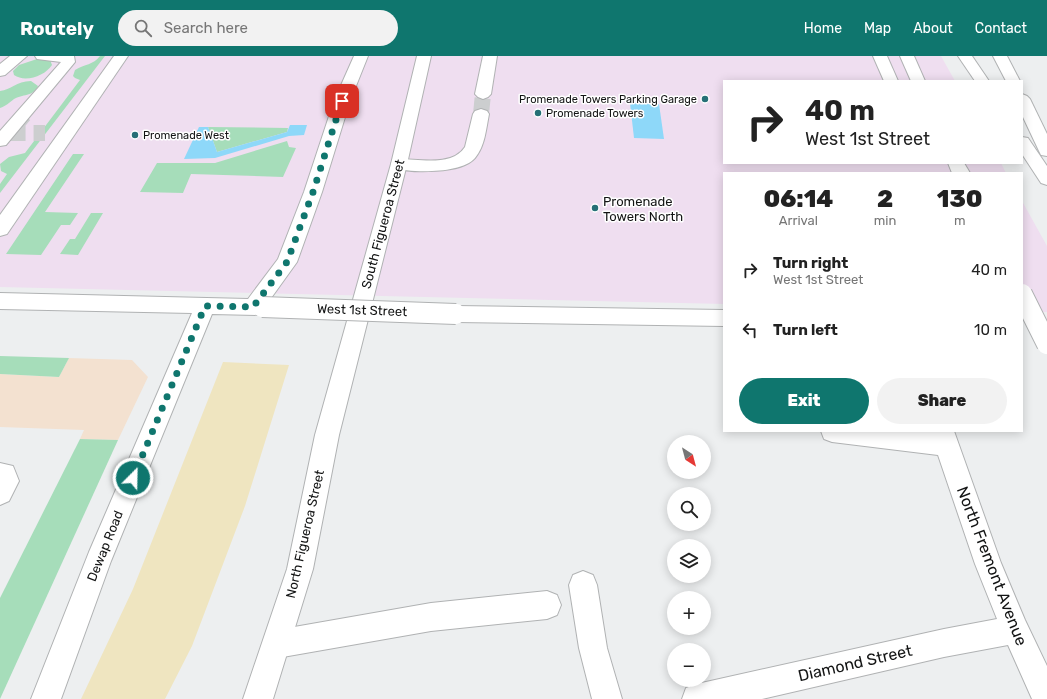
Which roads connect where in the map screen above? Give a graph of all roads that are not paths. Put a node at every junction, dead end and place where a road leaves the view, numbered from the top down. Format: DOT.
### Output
graph roads {
  1 [pos="20,56"];
  2 [pos="42,56"];
  3 [pos="121,56"];
  4 [pos="361,56"];
  5 [pos="424,56"];
  6 [pos="490,56"];
  7 [pos="880,56"];
  8 [pos="907,56"];
  9 [pos="965,56"];
  10 [pos="1000,56"];
  11 [pos="1007,56"];
  12 [pos="0,72"];
  13 [pos="891,80"];
  14 [pos="918,80"];
  15 [pos="981,80"];
  16 [pos="1012,80"];
  17 [pos="1016,80"];
  18 [pos="483,94"];
  19 [pos="1023,100"];
  20 [pos="481,114"];
  21 [pos="48,133"];
  22 [pos="67,134"];
  23 [pos="0,141"];
  24 [pos="1023,143"];
  25 [pos="1047,151"];
  26 [pos="398,164"];
  27 [pos="1047,179"];
  28 [pos="0,229"];
  29 [pos="1023,296"];
  30 [pos="0,301"];
  31 [pos="205,306"];
  32 [pos="258,307"];
  33 [pos="723,318"];
  34 [pos="1023,321"];
  35 [pos="1047,322"];
  36 [pos="1047,344"];
  37 [pos="332,414"];
  38 [pos="832,432"];
  39 [pos="945,438"];
  40 [pos="0,474"];
  41 [pos="0,493"];
  42 [pos="583,585"];
  43 [pos="547,605"];
  44 [pos="1015,630"];
  45 [pos="277,644"];
  46 [pos="1047,698"];
  47 [pos="46,699"];
  48 [pos="258,699"];
  49 [pos="607,699"];
  50 [pos="697,699"];
  1 -- 12 [label="main road"];
  2 -- 23 [label="main road"];
  3 -- 22 [label="main road"];
  4 -- 32 [label="main road"];
  5 -- 26 [label="main road, South Figueroa Street"];
  6 -- 18 [label="main road"];
  7 -- 13 [label="main road"];
  8 -- 14 [label="main road"];
  9 -- 15 [label="main road"];
  10 -- 16 [label="main road"];
  11 -- 17 [label="main road"];
  19 -- 25 [label="main road"];
  20 -- 26 [label="main road"];
  21 -- 22 [label="main road"];
  22 -- 28 [label="main road"];
  24 -- 27 [label="main road"];
  26 -- 37 [label="main road, South Figueroa Street"];
  29 -- 36 [label="main road, bridge"];
  30 -- 31 [label="main road, West 1st Street"];
  31 -- 32 [label="main road, West 1st Street"];
  31 -- 47 [label="main road, Dewap Road"];
  32 -- 33 [label="main road, West 1st Street, bridge"];
  34 -- 35 [label="main road"];
  37 -- 45 [label="main road, North Figueroa Street"];
  38 -- 39 [label="main road"];
  39 -- 44 [label="main road, North Fremont Avenue"];
  40 -- 41 [label="main road"];
  42 -- 49 [label="main road"];
  43 -- 45 [label="main road"];
  44 -- 46 [label="main road, North Fremont Avenue"];
  44 -- 50 [label="main road, Diamond Street"];
  45 -- 48 [label="main road, North Figueroa Street"];
}
